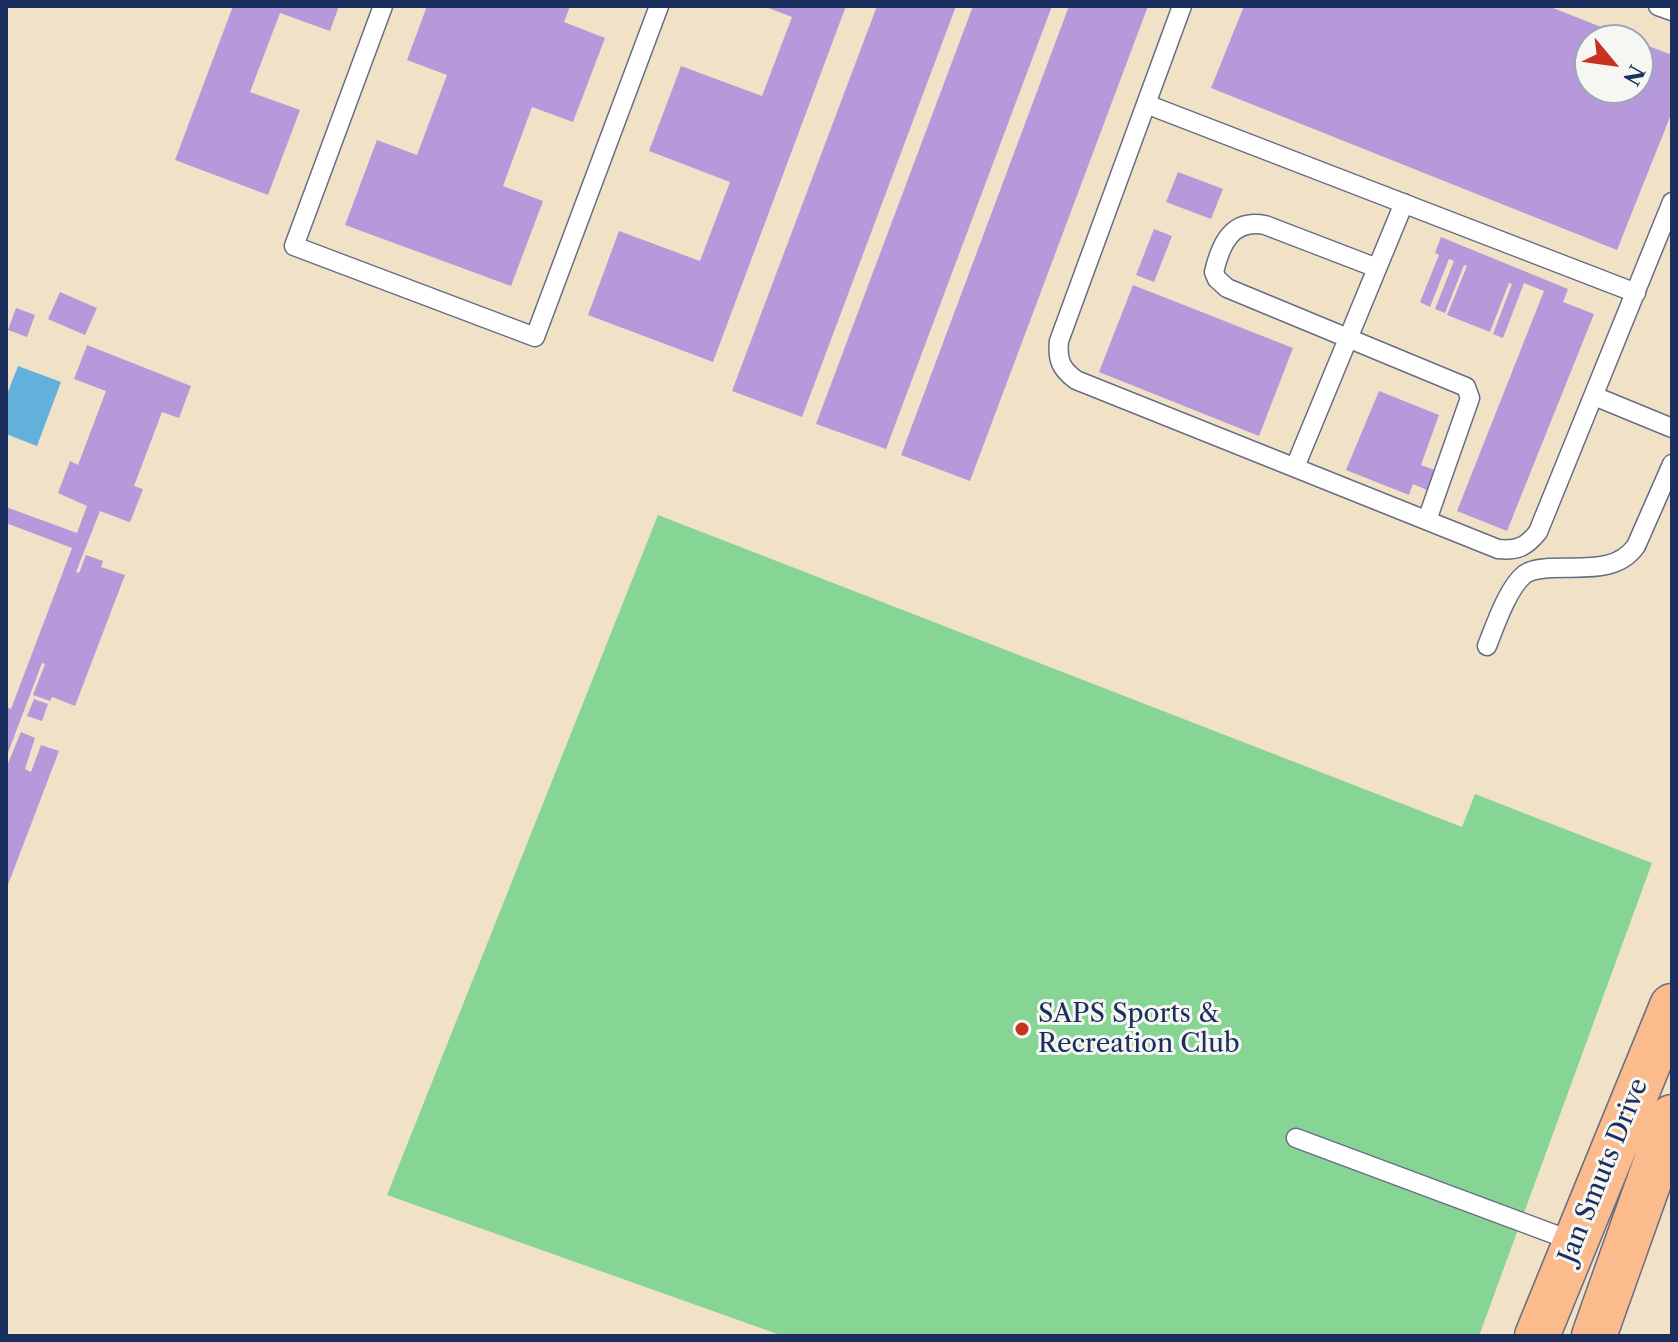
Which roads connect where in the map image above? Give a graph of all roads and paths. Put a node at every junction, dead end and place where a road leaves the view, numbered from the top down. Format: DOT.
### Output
graph roads {
  1 [pos="383,6"];
  2 [pos="659,6"];
  3 [pos="1182,6"];
  4 [pos="1658,6"];
  5 [pos="1672,11"];
  6 [pos="1146,104"];
  7 [pos="1672,202"];
  8 [pos="1404,203"];
  9 [pos="1377,268"];
  10 [pos="1636,293"];
  11 [pos="1348,337"];
  12 [pos="1594,396"];
  13 [pos="1672,428"];
  14 [pos="1672,464"];
  15 [pos="1295,467"];
  16 [pos="1427,520"];
  17 [pos="1487,646"];
  18 [pos="1672,1006"];
  19 [pos="1672,1117"];
  20 [pos="1296,1138"];
  21 [pos="1575,1242"];
  22 [pos="1537,1336"];
  23 [pos="1594,1336"];
  1 -- 2 [label="lane"];
  3 -- 6 [label="lane"];
  4 -- 5 [label="lane"];
  6 -- 8 [label="lane"];
  6 -- 15 [label="lane"];
  7 -- 10 [label="lane"];
  8 -- 9 [label="lane"];
  8 -- 10 [label="lane"];
  9 -- 11 [label="lane"];
  9 -- 11 [label="lane"];
  10 -- 12 [label="lane"];
  11 -- 15 [label="lane"];
  11 -- 16 [label="lane"];
  12 -- 13 [label="lane"];
  12 -- 16 [label="lane"];
  14 -- 17 [label="lane"];
  15 -- 16 [label="lane"];
  18 -- 21 [label="main road, Jan Smuts Drive"];
  19 -- 23 [label="main road, Jan Smuts Drive"];
  20 -- 21 [label="lane"];
  21 -- 22 [label="main road, Jan Smuts Drive"];
}
